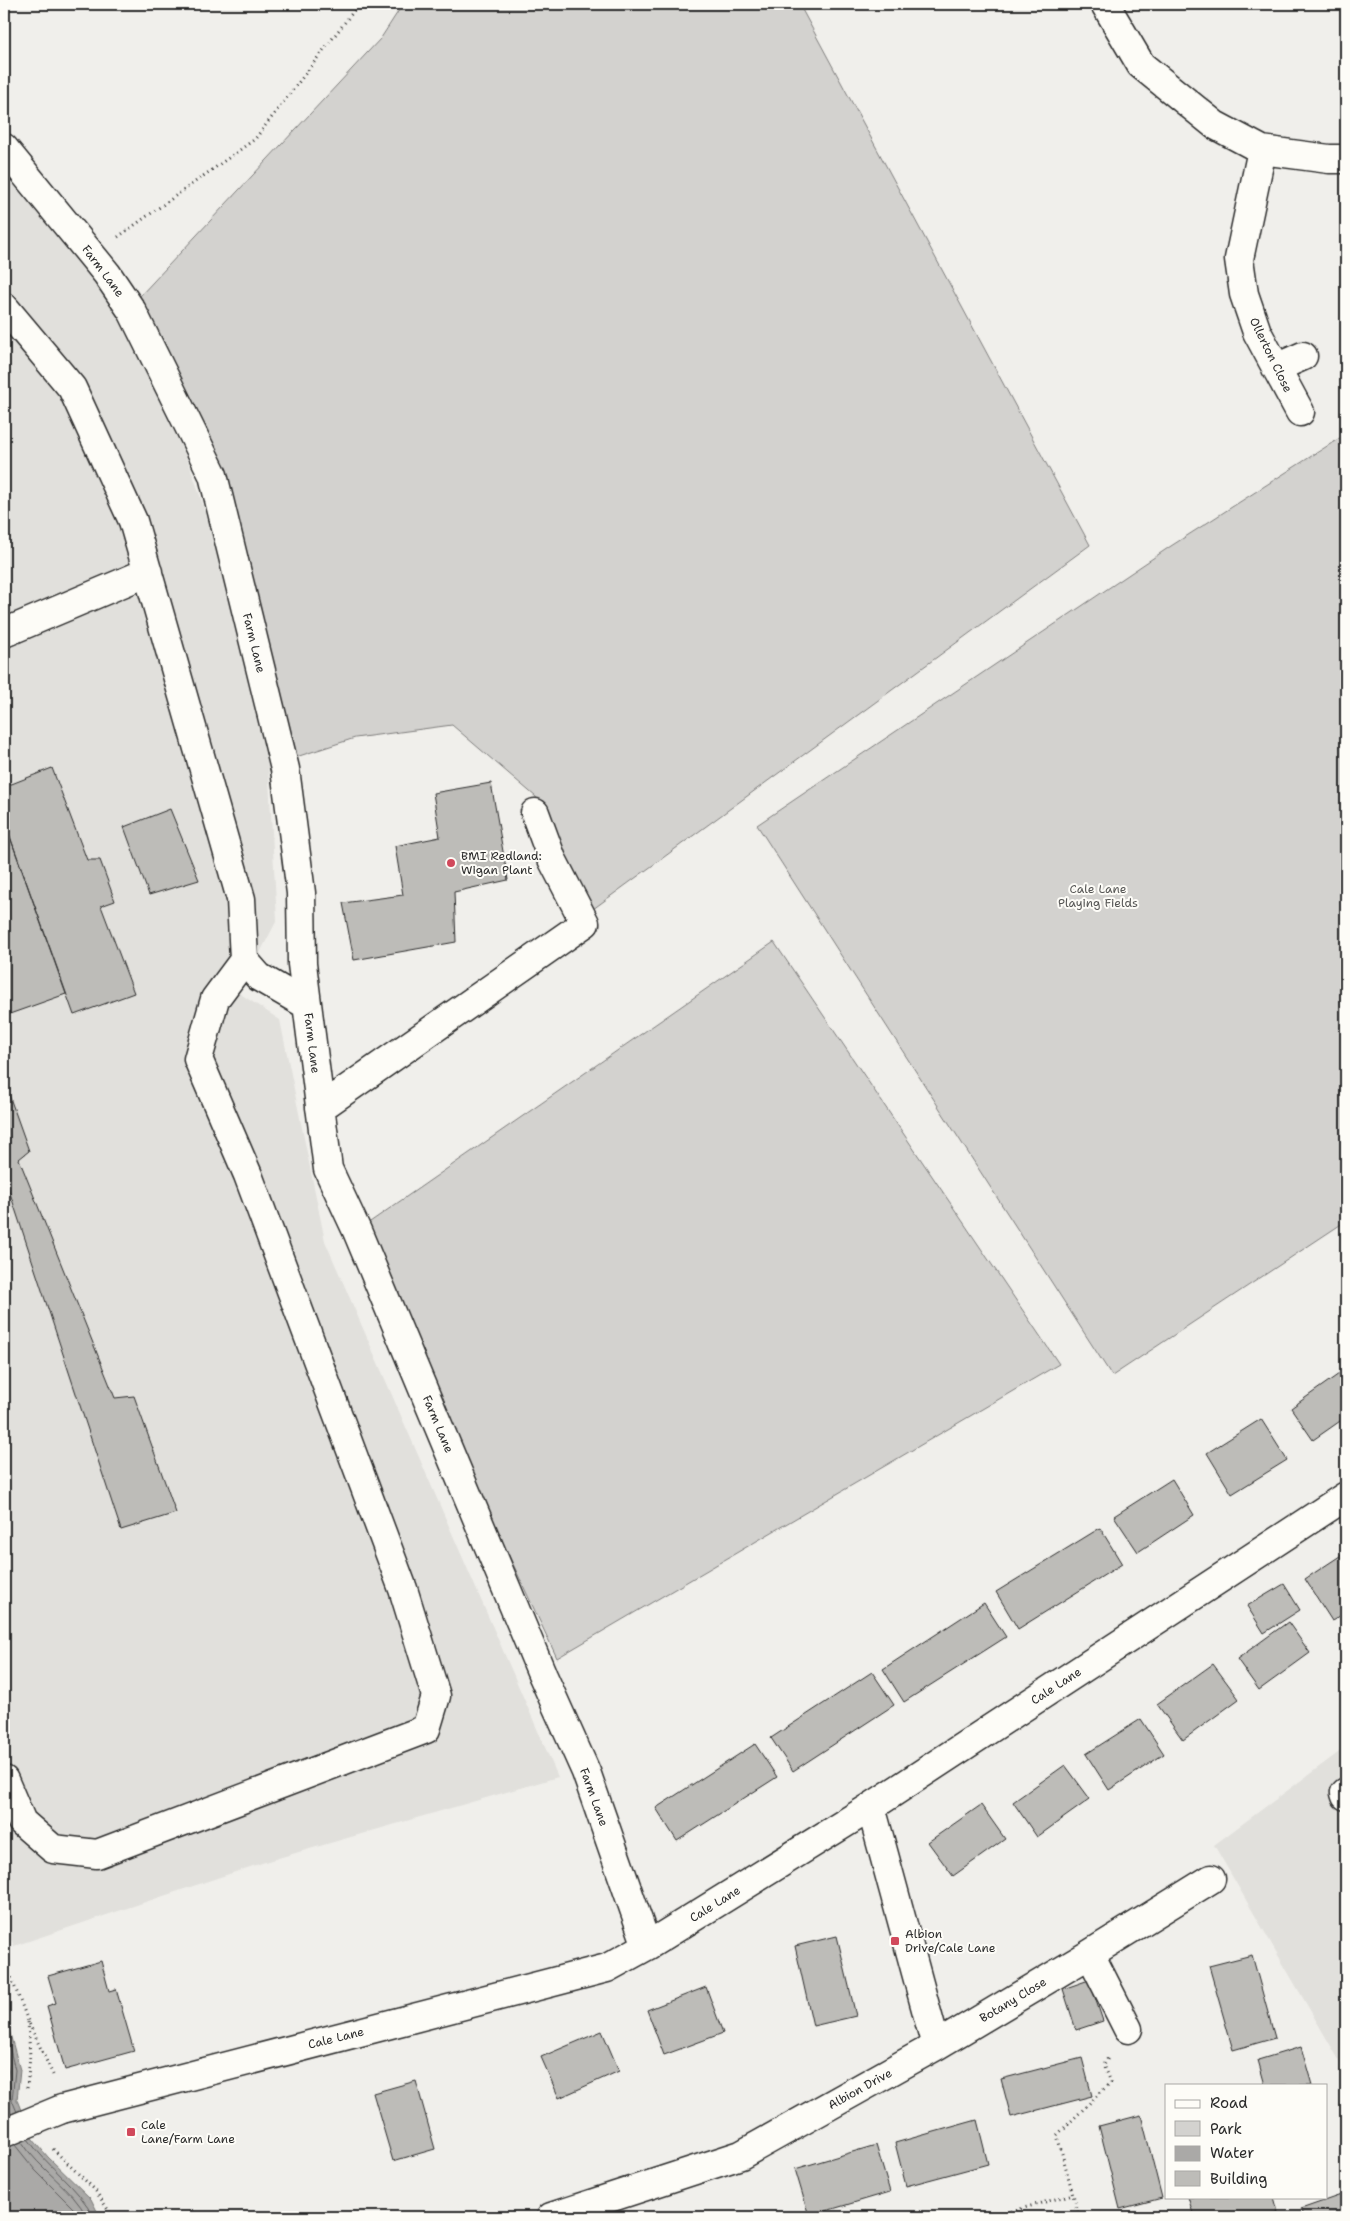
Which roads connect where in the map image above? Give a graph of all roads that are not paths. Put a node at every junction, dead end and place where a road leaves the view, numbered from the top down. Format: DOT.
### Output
graph roads {
  1 [pos="1105,4"];
  2 [pos="4,148"];
  3 [pos="1262,150"];
  4 [pos="1346,159"];
  5 [pos="4,306"];
  6 [pos="1304,356"];
  7 [pos="1276,368"];
  8 [pos="1300,412"];
  9 [pos="148,572"];
  10 [pos="4,633"];
  11 [pos="535,813"];
  12 [pos="244,960"];
  13 [pos="307,1005"];
  14 [pos="320,1108"];
  15 [pos="1346,1496"];
  16 [pos="4,1780"];
  17 [pos="1346,1792"];
  18 [pos="1346,1796"];
  19 [pos="871,1807"];
  20 [pos="1211,1879"];
  21 [pos="647,1946"];
  22 [pos="1090,1954"];
  23 [pos="1128,2029"];
  24 [pos="936,2046"];
  25 [pos="4,2133"];
  26 [pos="551,2217"];
  1 -- 3 [label="street"];
  2 -- 13 [label="street, Farm Lane"];
  3 -- 4 [label="street"];
  3 -- 7 [label="street, Ollerton Close"];
  5 -- 9 [label="street"];
  6 -- 7 [label="street"];
  7 -- 8 [label="street, Ollerton Close"];
  9 -- 10 [label="street"];
  9 -- 12 [label="street"];
  11 -- 14 [label="street"];
  12 -- 13 [label="street"];
  12 -- 16 [label="street"];
  13 -- 14 [label="street, Farm Lane"];
  14 -- 21 [label="street, Farm Lane"];
  15 -- 19 [label="street, Cale Lane"];
  17 -- 18 [label="street"];
  19 -- 21 [label="street, Cale Lane"];
  19 -- 24 [label="street"];
  20 -- 22 [label="street, Botany Close"];
  21 -- 25 [label="street, Cale Lane, bridge"];
  22 -- 23 [label="street"];
  22 -- 24 [label="street, Botany Close"];
  24 -- 26 [label="street, Albion Drive"];
}
